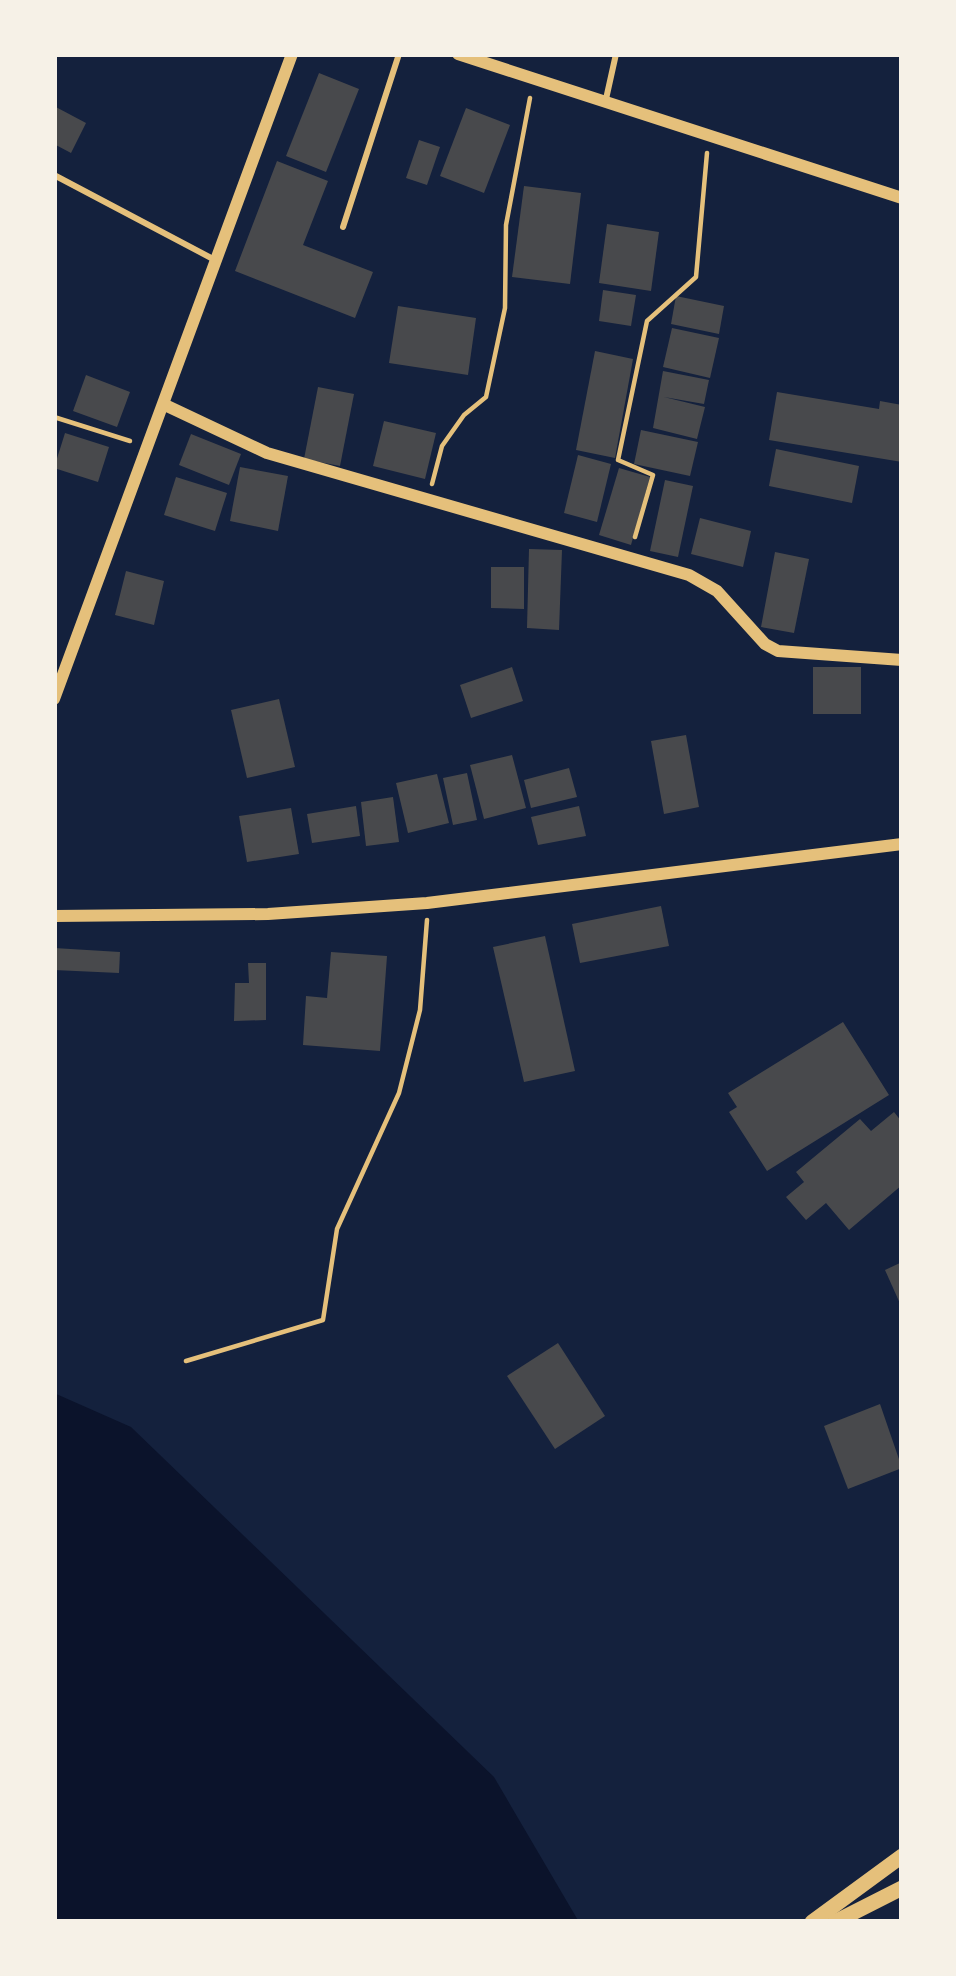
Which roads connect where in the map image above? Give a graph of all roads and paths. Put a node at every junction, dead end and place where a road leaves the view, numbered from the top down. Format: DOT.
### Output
graph roads {
  1 [pos="292,54"];
  2 [pos="399,54"];
  3 [pos="458,54"];
  4 [pos="616,54"];
  5 [pos="533,81"];
  6 [pos="605,103"];
  7 [pos="709,136"];
  8 [pos="54,175"];
  9 [pos="902,198"];
  10 [pos="343,227"];
  11 [pos="218,261"];
  12 [pos="165,406"];
  13 [pos="54,417"];
  14 [pos="147,446"];
  15 [pos="428,502"];
  16 [pos="629,555"];
  17 [pos="902,660"];
  18 [pos="54,699"];
  19 [pos="902,844"];
  20 [pos="427,903"];
  21 [pos="54,916"];
  22 [pos="186,1361"];
  23 [pos="902,1856"];
  24 [pos="902,1888"];
  25 [pos="812,1922"];
  26 [pos="836,1922"];
  1 -- 11 [label="street"];
  2 -- 10 [label="lane"];
  3 -- 5 [label="street"];
  4 -- 6 [label="lane"];
  5 -- 6 [label="street"];
  5 -- 15 [label="path"];
  6 -- 7 [label="street"];
  7 -- 9 [label="street"];
  7 -- 16 [label="path"];
  8 -- 11 [label="lane"];
  11 -- 12 [label="street"];
  12 -- 14 [label="street"];
  12 -- 15 [label="street"];
  13 -- 14 [label="path"];
  14 -- 18 [label="street"];
  15 -- 16 [label="street"];
  16 -- 17 [label="street"];
  19 -- 20 [label="street"];
  20 -- 21 [label="street"];
  20 -- 22 [label="path"];
  23 -- 25 [label="street"];
  24 -- 26 [label="street"];
}
